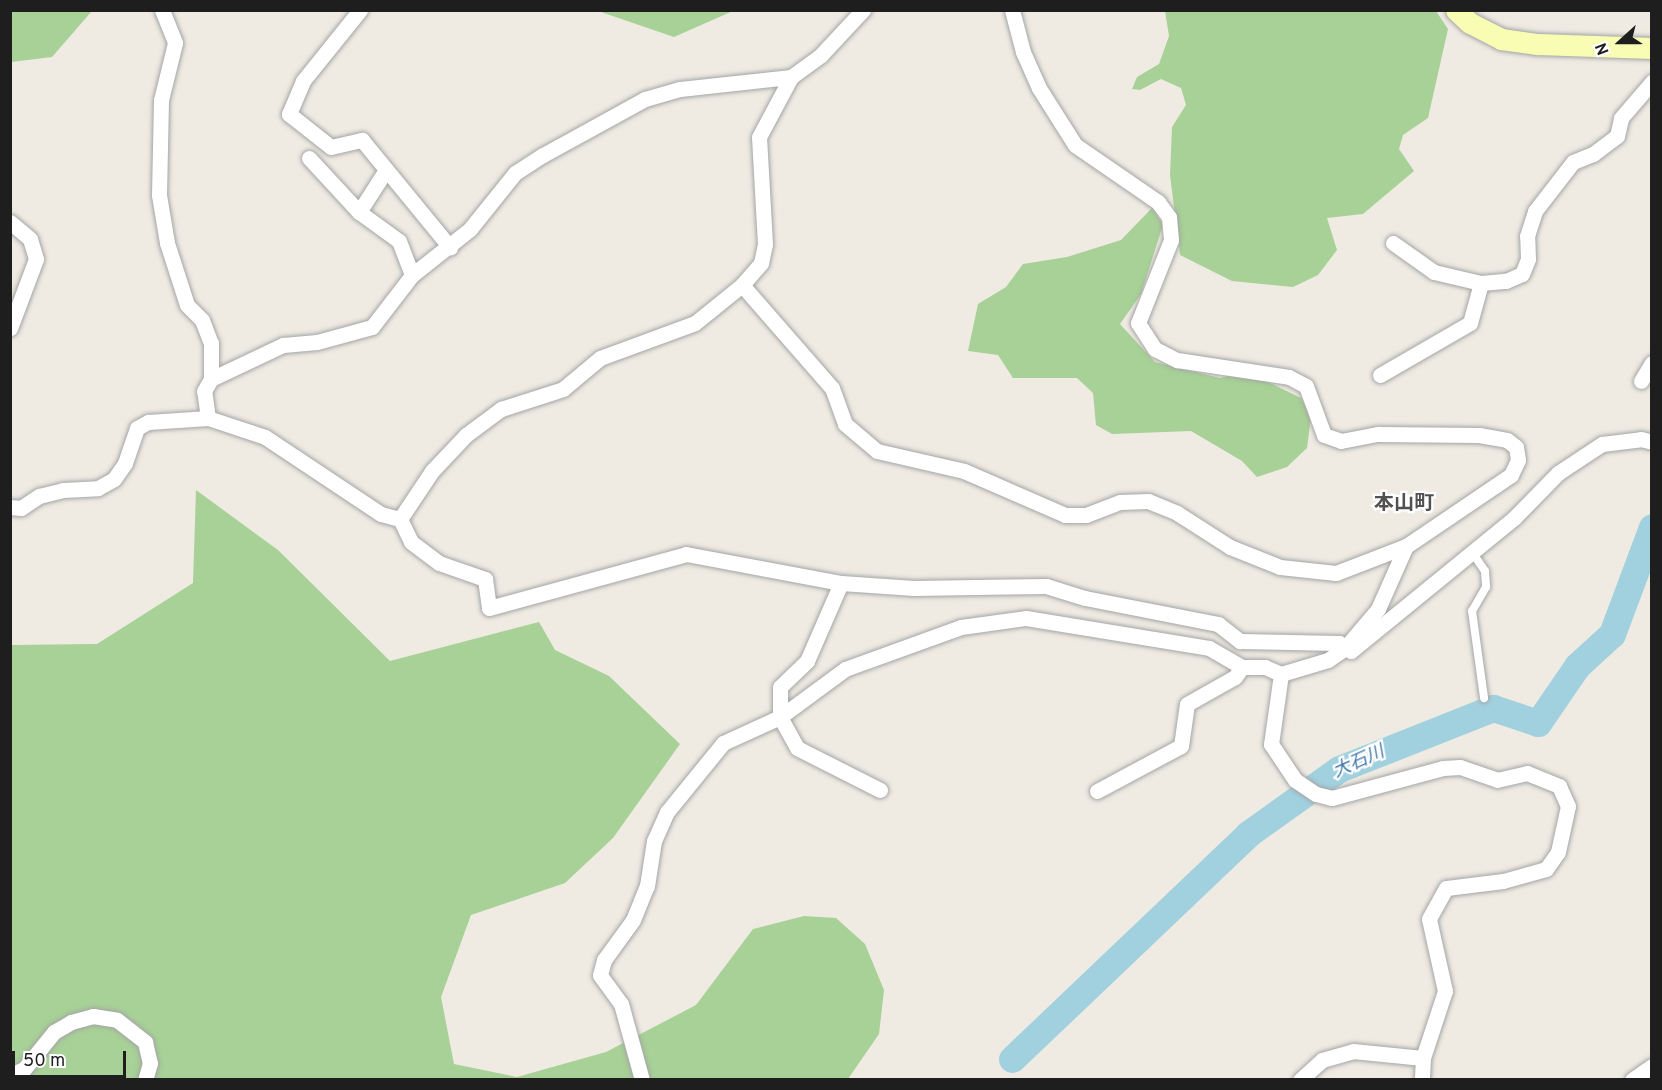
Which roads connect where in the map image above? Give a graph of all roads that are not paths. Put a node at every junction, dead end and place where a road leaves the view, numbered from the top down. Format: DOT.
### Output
graph roads {
  1 [pos="162,10"];
  2 [pos="360,10"];
  3 [pos="863,10"];
  4 [pos="1012,10"];
  5 [pos="1456,10"];
  6 [pos="1652,48"];
  7 [pos="791,77"];
  8 [pos="1652,81"];
  9 [pos="309,158"];
  10 [pos="386,170"];
  11 [pos="359,212"];
  12 [pos="10,222"];
  13 [pos="1393,243"];
  14 [pos="450,247"];
  15 [pos="412,275"];
  16 [pos="1481,283"];
  17 [pos="742,285"];
  18 [pos="10,328"];
  19 [pos="1652,363"];
  20 [pos="1380,375"];
  21 [pos="211,379"];
  22 [pos="1641,381"];
  23 [pos="208,418"];
  24 [pos="1650,438"];
  25 [pos="10,507"];
  26 [pos="400,519"];
  27 [pos="1406,546"];
  28 [pos="1472,552"];
  29 [pos="841,583"];
  30 [pos="1345,648"];
  31 [pos="1242,667"];
  32 [pos="1281,674"];
  33 [pos="1484,698"];
  34 [pos="780,717"];
  35 [pos="880,790"];
  36 [pos="1097,791"];
  37 [pos="1423,1058"];
  38 [pos="1652,1066"];
  39 [pos="10,1075"];
  40 [pos="145,1080"];
  41 [pos="642,1080"];
  42 [pos="1300,1080"];
  43 [pos="1422,1080"];
  44 [pos="1632,1080"];
  1 -- 21 [label="street"];
  2 -- 10 [label="street"];
  3 -- 7 [label="street"];
  4 -- 27 [label="street"];
  5 -- 6 [label="main road"];
  7 -- 14 [label="street"];
  7 -- 17 [label="street"];
  8 -- 16 [label="street"];
  9 -- 11 [label="street"];
  10 -- 11 [label="street"];
  10 -- 14 [label="street"];
  11 -- 15 [label="street"];
  12 -- 18 [label="street"];
  13 -- 16 [label="street"];
  14 -- 15 [label="street"];
  15 -- 21 [label="street"];
  16 -- 20 [label="street"];
  17 -- 26 [label="street"];
  17 -- 27 [label="street"];
  19 -- 22 [label="street"];
  21 -- 23 [label="street"];
  23 -- 25 [label="street"];
  23 -- 26 [label="street"];
  24 -- 28 [label="street"];
  26 -- 29 [label="street"];
  27 -- 30 [label="street"];
  28 -- 30 [label="street"];
  28 -- 33 [label="lane"];
  29 -- 30 [label="street"];
  29 -- 34 [label="street"];
  30 -- 32 [label="street"];
  31 -- 32 [label="street"];
  31 -- 34 [label="street"];
  31 -- 36 [label="street"];
  32 -- 37 [label="street"];
  34 -- 35 [label="street"];
  34 -- 41 [label="street"];
  37 -- 42 [label="street"];
  37 -- 43 [label="street"];
  38 -- 44 [label="street"];
  39 -- 40 [label="street"];
}
